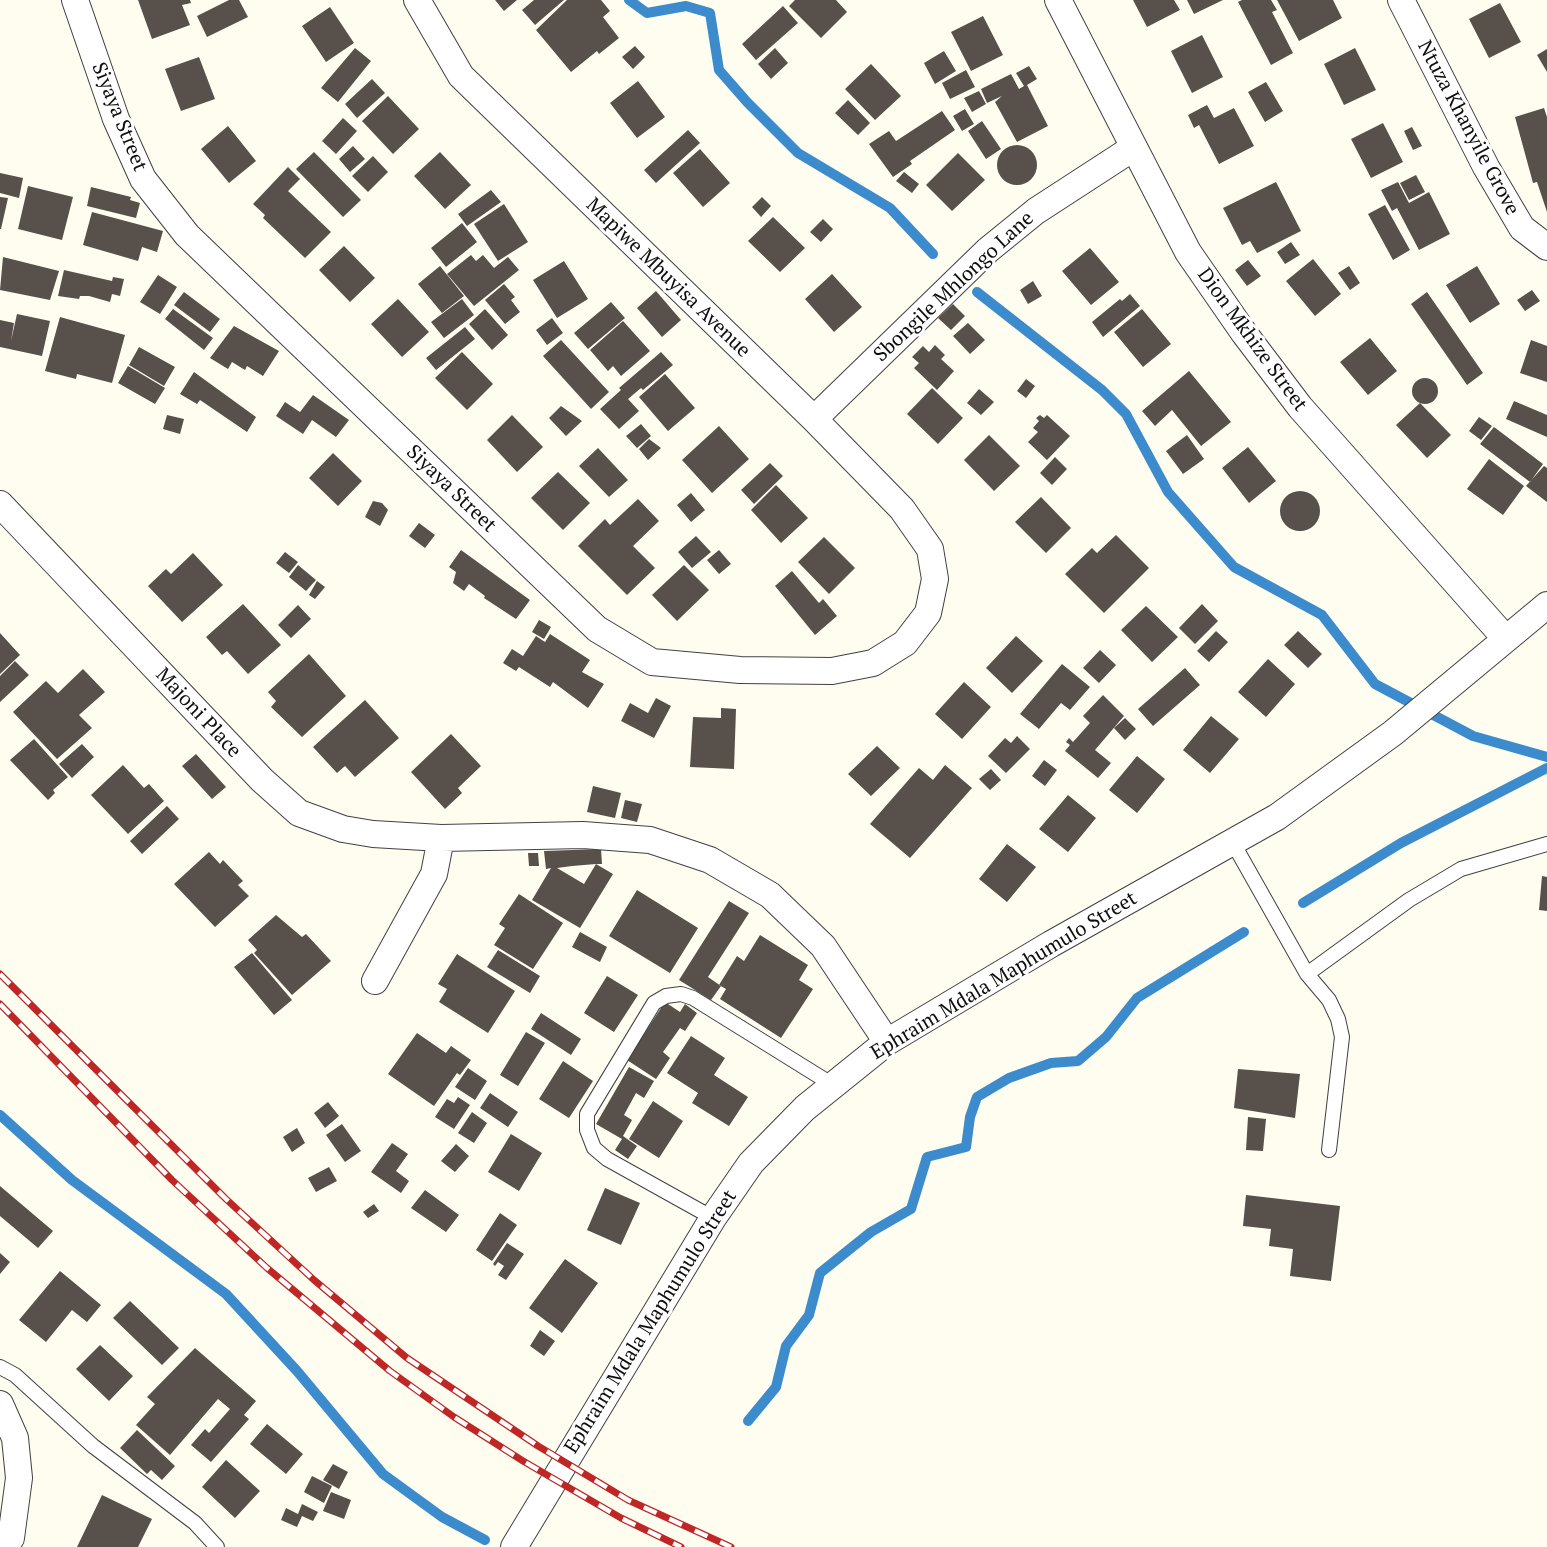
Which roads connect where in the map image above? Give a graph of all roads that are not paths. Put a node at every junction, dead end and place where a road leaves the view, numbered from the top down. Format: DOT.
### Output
graph roads {
  1 [pos="75,0"];
  2 [pos="417,0"];
  3 [pos="1058,0"];
  4 [pos="1401,0"];
  5 [pos="1133,148"];
  6 [pos="1547,247"];
  7 [pos="814,419"];
  8 [pos="0,504"];
  9 [pos="930,549"];
  10 [pos="1547,605"];
  11 [pos="1506,639"];
  12 [pos="441,838"];
  13 [pos="1233,843"];
  14 [pos="1547,844"];
  15 [pos="1307,974"];
  16 [pos="375,981"];
  17 [pos="887,1042"];
  18 [pos="833,1085"];
  19 [pos="1329,1150"];
  20 [pos="713,1218"];
  21 [pos="0,1367"];
  22 [pos="0,1404"];
  23 [pos="5,1547"];
  24 [pos="217,1547"];
  25 [pos="514,1547"];
  1 -- 9 [label="street, Siyaya Street"];
  2 -- 7 [label="street, Mapiwe Mbuyisa Avenue"];
  3 -- 5 [label="street, Dion Mkhize Street"];
  4 -- 6 [label="street, Ntuza Khanyile Grove"];
  5 -- 7 [label="street, Sbongile Mhlongo Lane"];
  5 -- 11 [label="street, Dion Mkhize Street"];
  7 -- 9 [label="street, Mapiwe Mbuyisa Avenue"];
  8 -- 12 [label="street, Majoni Place"];
  10 -- 11 [label="street, Ephraim Mdala Maphumulo Street"];
  11 -- 13 [label="street, Ephraim Mdala Maphumulo Street"];
  12 -- 16 [label="street"];
  12 -- 17 [label="street, Majoni Place"];
  13 -- 15 [label="lane"];
  13 -- 17 [label="street, Ephraim Mdala Maphumulo Street"];
  14 -- 15 [label="lane"];
  15 -- 19 [label="lane"];
  17 -- 18 [label="street, Ephraim Mdala Maphumulo Street"];
  18 -- 20 [label="street, Ephraim Mdala Maphumulo Street"];
  18 -- 20 [label="lane"];
  20 -- 25 [label="street, Ephraim Mdala Maphumulo Street"];
  21 -- 24 [label="lane"];
  22 -- 23 [label="street"];
}
